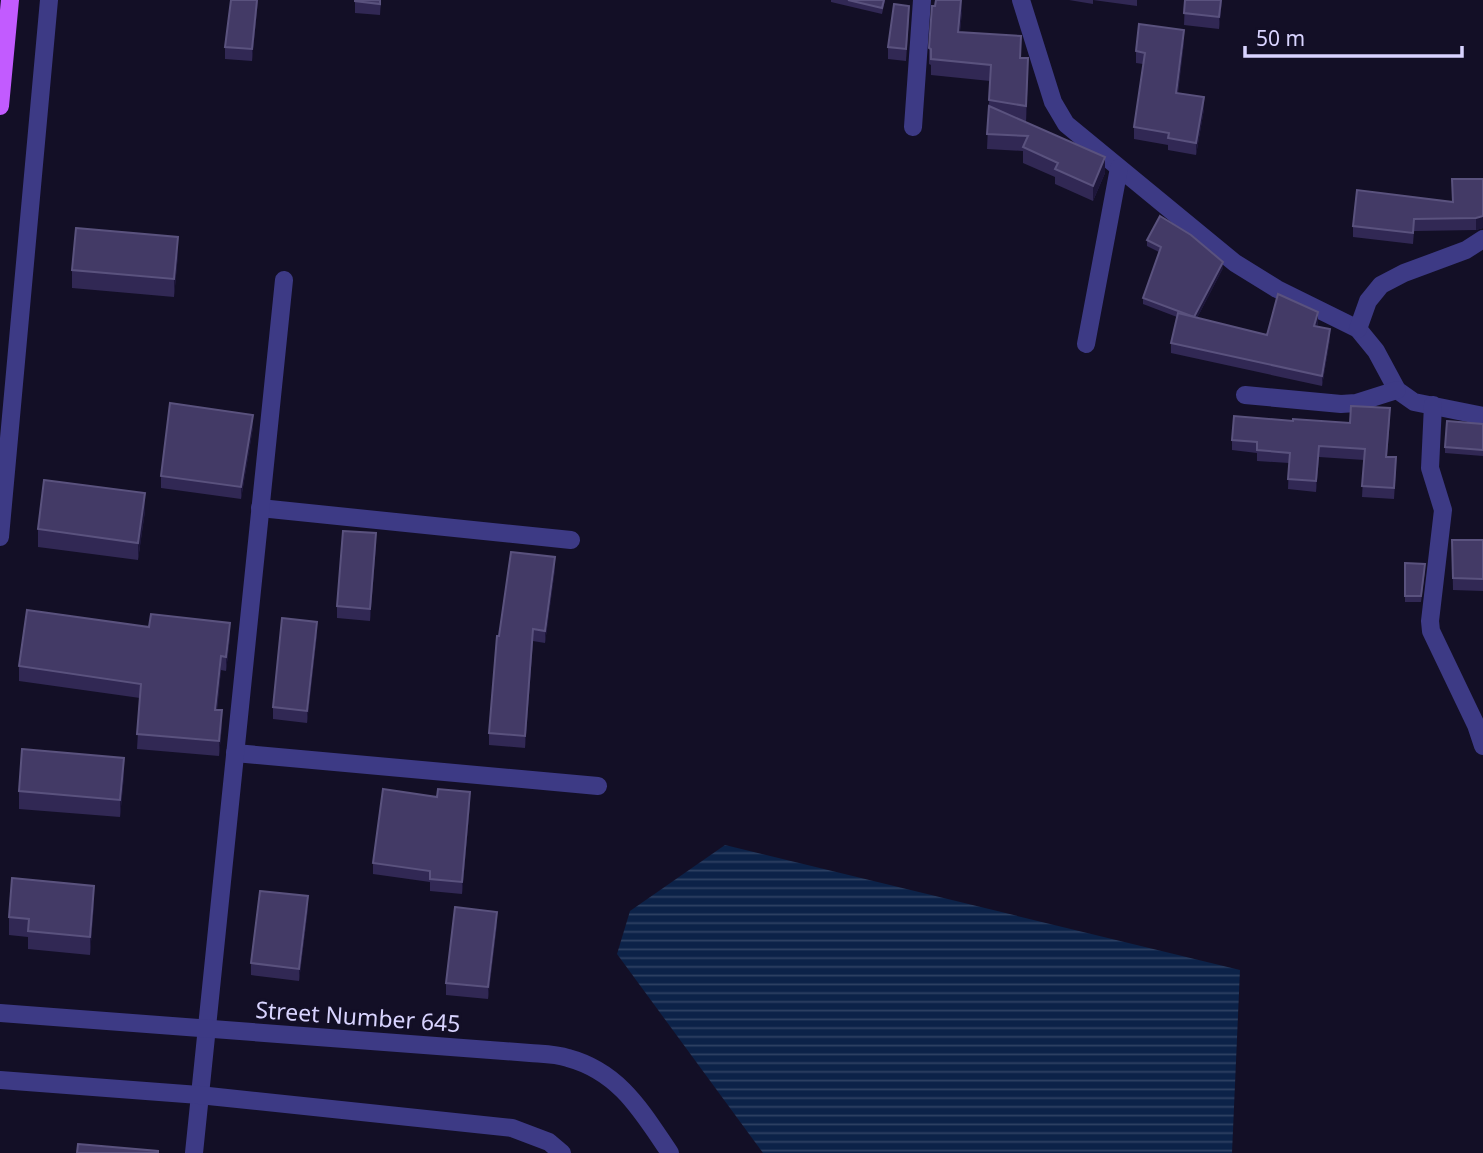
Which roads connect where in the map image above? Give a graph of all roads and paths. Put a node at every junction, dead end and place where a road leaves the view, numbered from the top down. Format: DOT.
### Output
graph roads {
  1 [pos="10,0"];
  2 [pos="49,0"];
  3 [pos="922,0"];
  4 [pos="1021,0"];
  5 [pos="0,106"];
  6 [pos="913,127"];
  7 [pos="1119,168"];
  8 [pos="1483,239"];
  9 [pos="284,280"];
  10 [pos="1357,329"];
  11 [pos="1086,344"];
  12 [pos="1397,390"];
  13 [pos="1245,395"];
  14 [pos="1433,405"];
  15 [pos="1483,416"];
  16 [pos="260,508"];
  17 [pos="0,537"];
  18 [pos="570,540"];
  19 [pos="1483,746"];
  20 [pos="235,753"];
  21 [pos="598,786"];
  22 [pos="0,1013"];
  23 [pos="205,1037"];
  24 [pos="0,1080"];
  25 [pos="199,1095"];
  26 [pos="194,1153"];
  27 [pos="562,1153"];
  28 [pos="670,1153"];
  1 -- 5 [label="main road"];
  2 -- 17 [label="street"];
  3 -- 6 [label="street"];
  4 -- 7 [label="street"];
  7 -- 10 [label="street"];
  7 -- 11 [label="street"];
  8 -- 10 [label="street"];
  9 -- 16 [label="street"];
  10 -- 12 [label="street"];
  12 -- 13 [label="street"];
  12 -- 14 [label="street"];
  14 -- 15 [label="street"];
  14 -- 19 [label="street"];
  16 -- 18 [label="street"];
  16 -- 20 [label="street"];
  20 -- 21 [label="street"];
  20 -- 23 [label="street"];
  22 -- 23 [label="street, Street Number 645"];
  23 -- 25 [label="street"];
  23 -- 28 [label="street, Street Number 645"];
  24 -- 25 [label="street"];
  25 -- 26 [label="street"];
  25 -- 27 [label="street"];
}
